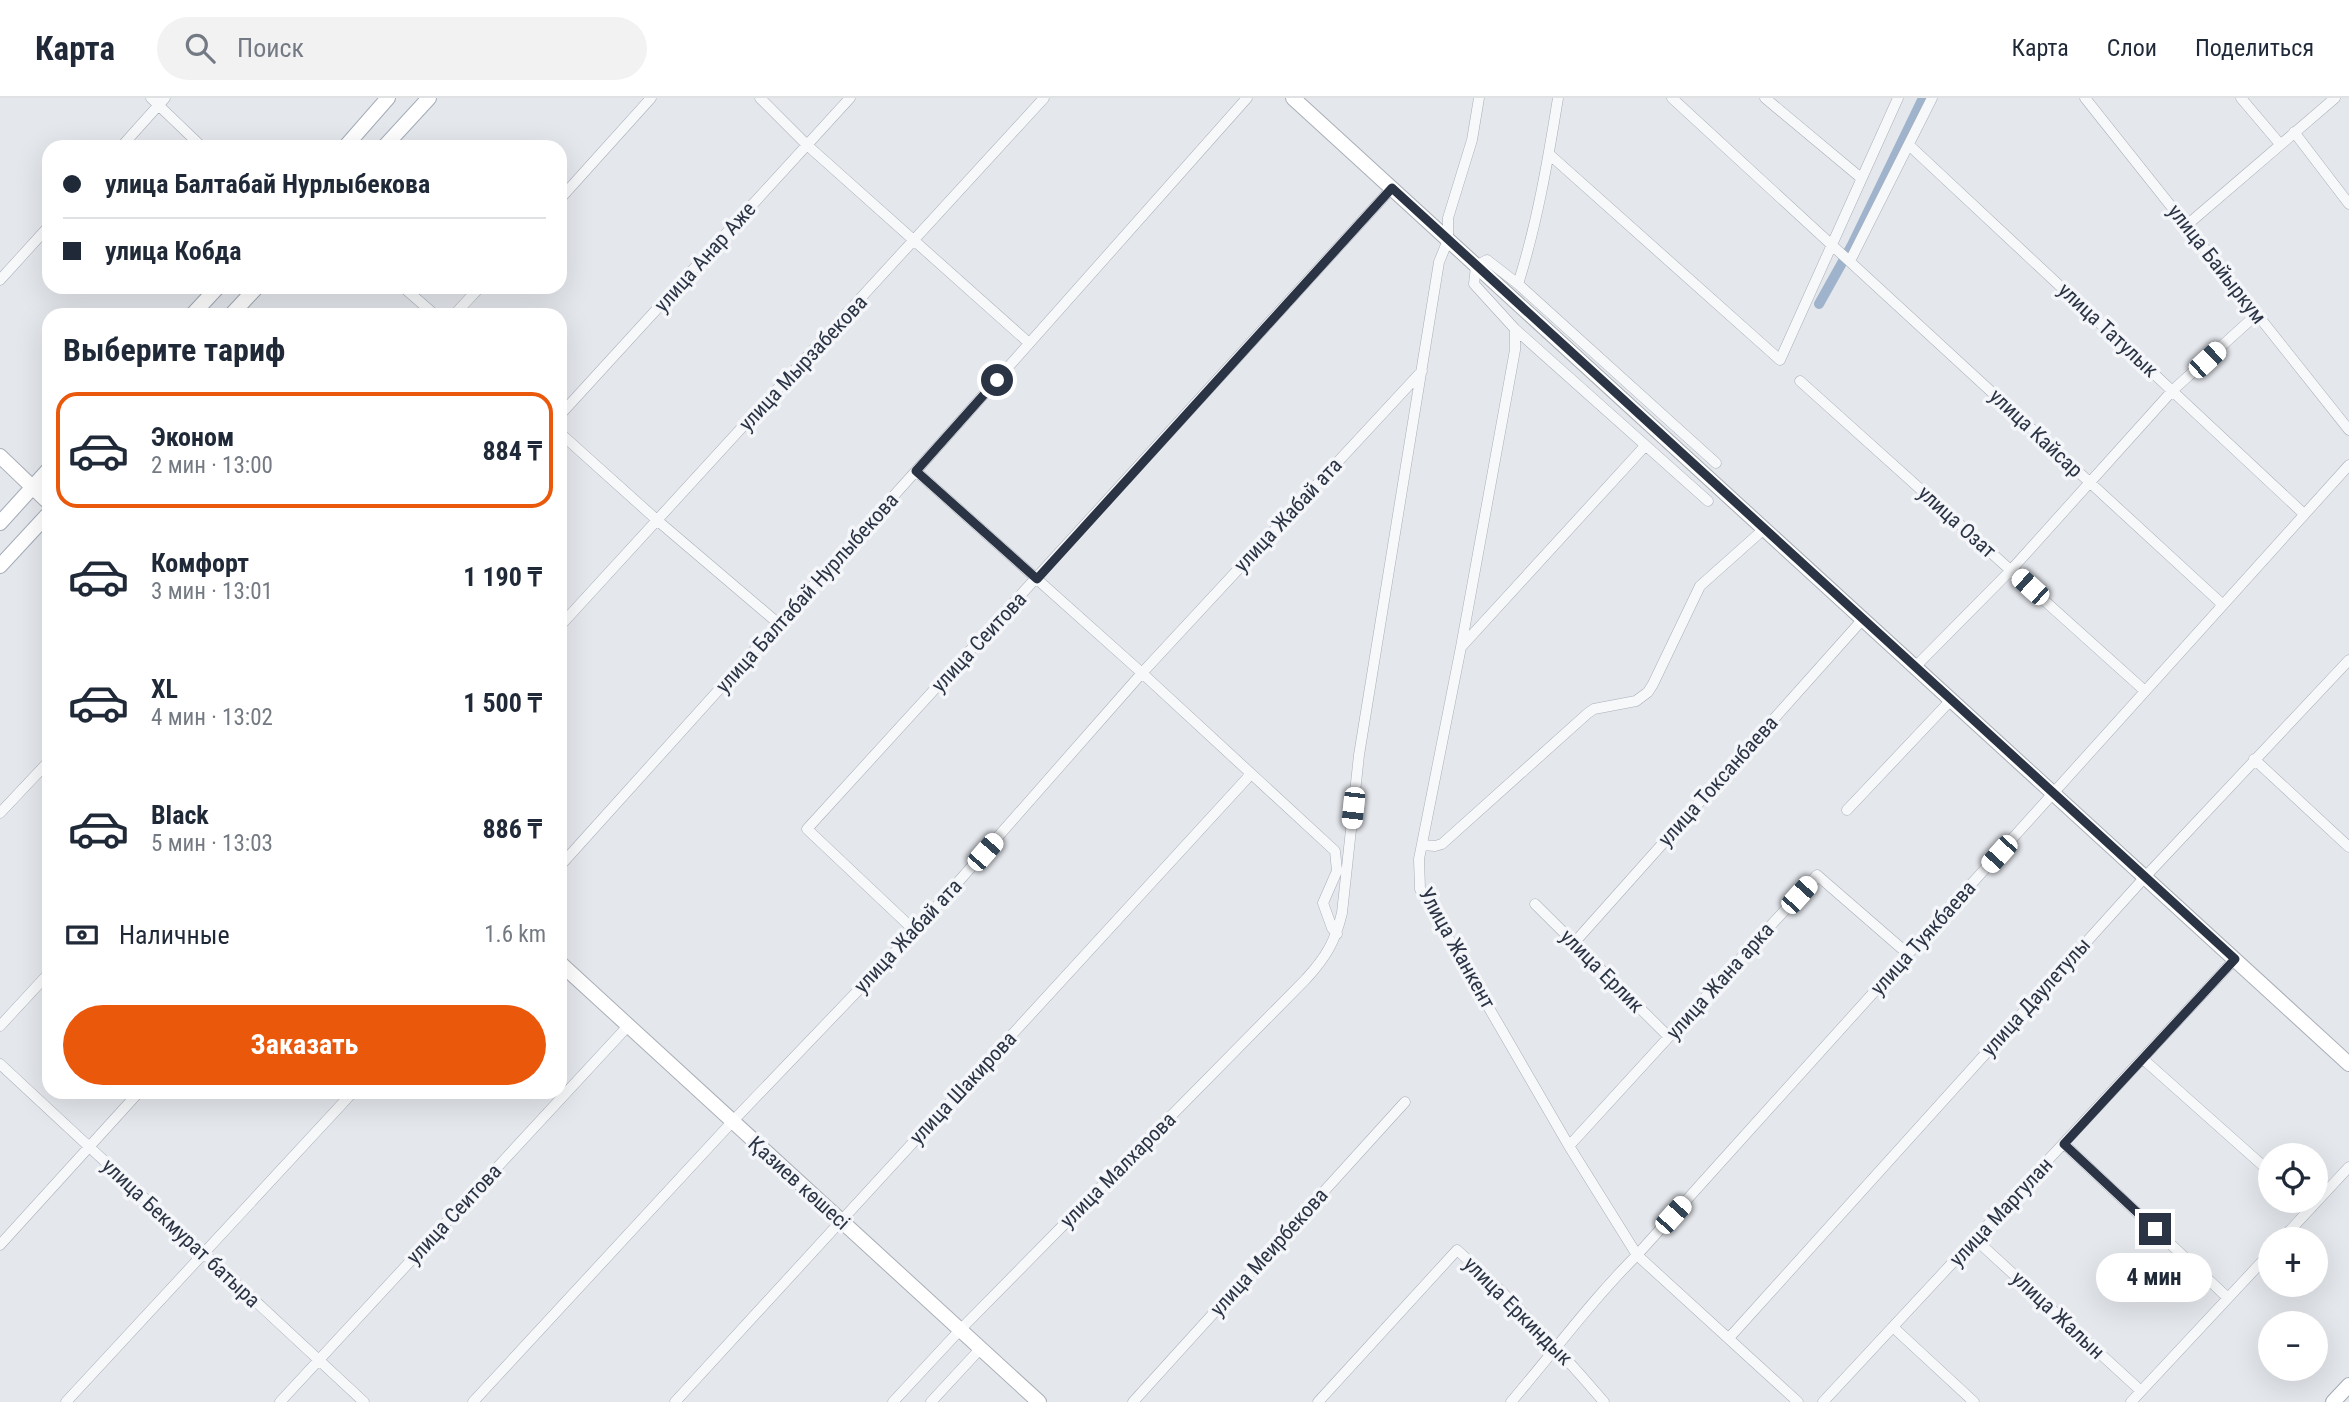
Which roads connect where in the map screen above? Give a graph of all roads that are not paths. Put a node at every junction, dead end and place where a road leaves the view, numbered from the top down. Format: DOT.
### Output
graph roads {
  1 [pos="388,98"];
  2 [pos="429,98"];
  3 [pos="652,98"];
  4 [pos="760,98"];
  5 [pos="850,98"];
  6 [pos="1044,98"];
  7 [pos="1247,98"];
  8 [pos="1293,98"];
  9 [pos="1479,98"];
  10 [pos="1558,98"];
  11 [pos="1672,98"];
  12 [pos="1765,98"];
  13 [pos="1898,98"];
  14 [pos="1933,98"];
  15 [pos="2085,98"];
  16 [pos="2241,98"];
  17 [pos="2335,98"];
  18 [pos="158,100"];
  19 [pos="2294,132"];
  20 [pos="127,140"];
  21 [pos="195,140"];
  22 [pos="351,140"];
  23 [pos="390,140"];
  24 [pos="2280,144"];
  25 [pos="807,145"];
  26 [pos="1910,146"];
  27 [pos="1549,154"];
  28 [pos="1861,178"];
  29 [pos="1392,188"];
  30 [pos="567,191"];
  31 [pos="2349,204"];
  32 [pos="2187,225"];
  33 [pos="42,234"];
  34 [pos="1448,240"];
  35 [pos="915,241"];
  36 [pos="1833,246"];
  37 [pos="1850,261"];
  38 [pos="1476,265"];
  39 [pos="0,280"];
  40 [pos="1518,284"];
  41 [pos="212,294"];
  42 [pos="250,294"];
  43 [pos="411,294"];
  44 [pos="474,294"];
  45 [pos="198,308"];
  46 [pos="238,308"];
  47 [pos="427,308"];
  48 [pos="460,308"];
  49 [pos="2258,314"];
  50 [pos="1515,329"];
  51 [pos="1029,343"];
  52 [pos="1422,371"];
  53 [pos="1800,381"];
  54 [pos="2173,390"];
  55 [pos="567,407"];
  56 [pos="2349,430"];
  57 [pos="567,439"];
  58 [pos="1645,446"];
  59 [pos="0,456"];
  60 [pos="1716,463"];
  61 [pos="2349,465"];
  62 [pos="916,471"];
  63 [pos="42,477"];
  64 [pos="2089,482"];
  65 [pos="32,488"];
  66 [pos="42,497"];
  67 [pos="1708,501"];
  68 [pos="2304,514"];
  69 [pos="42,521"];
  70 [pos="657,521"];
  71 [pos="0,523"];
  72 [pos="1764,529"];
  73 [pos="0,566"];
  74 [pos="2011,570"];
  75 [pos="1037,579"];
  76 [pos="2222,604"];
  77 [pos="567,618"];
  78 [pos="1863,619"];
  79 [pos="779,624"];
  80 [pos="1461,647"];
  81 [pos="2349,660"];
  82 [pos="1915,667"];
  83 [pos="1142,673"];
  84 [pos="2145,691"];
  85 [pos="1951,700"];
  86 [pos="2254,759"];
  87 [pos="42,768"];
  88 [pos="1251,774"];
  89 [pos="2053,793"];
  90 [pos="1847,810"];
  91 [pos="0,813"];
  92 [pos="1422,845"];
  93 [pos="2349,847"];
  94 [pos="567,858"];
  95 [pos="2145,877"];
  96 [pos="1535,904"];
  97 [pos="915,931"];
  98 [pos="1337,934"];
  99 [pos="1574,943"];
  100 [pos="1908,954"];
  101 [pos="2235,959"];
  102 [pos="567,969"];
  103 [pos="42,981"];
  104 [pos="0,1026"];
  105 [pos="628,1026"];
  106 [pos="1669,1037"];
  107 [pos="2143,1059"];
  108 [pos="0,1063"];
  109 [pos="2349,1064"];
  110 [pos="567,1092"];
  111 [pos="133,1099"];
  112 [pos="347,1099"];
  113 [pos="560,1099"];
  114 [pos="1405,1102"];
  115 [pos="732,1122"];
  116 [pos="2064,1144"];
  117 [pos="1569,1146"];
  118 [pos="90,1147"];
  119 [pos="2258,1161"];
  120 [pos="2349,1167"];
  121 [pos="2328,1190"];
  122 [pos="2306,1213"];
  123 [pos="841,1221"];
  124 [pos="2293,1227"];
  125 [pos="1975,1239"];
  126 [pos="0,1245"];
  127 [pos="203,1254"];
  128 [pos="1637,1255"];
  129 [pos="2258,1265"];
  130 [pos="2228,1298"];
  131 [pos="1893,1327"];
  132 [pos="960,1330"];
  133 [pos="1729,1339"];
  134 [pos="981,1348"];
  135 [pos="1558,1348"];
  136 [pos="319,1360"];
  137 [pos="2349,1385"];
  138 [pos="2141,1391"];
  139 [pos="66,1402"];
  140 [pos="280,1402"];
  141 [pos="364,1402"];
  142 [pos="473,1402"];
  143 [pos="675,1402"];
  144 [pos="893,1402"];
  145 [pos="930,1402"];
  146 [pos="1039,1402"];
  147 [pos="1133,1402"];
  148 [pos="1318,1402"];
  149 [pos="1511,1402"];
  150 [pos="1604,1402"];
  151 [pos="1798,1402"];
  152 [pos="1823,1402"];
  153 [pos="1974,1402"];
  154 [pos="2131,1402"];
  155 [pos="2333,1402"];
  1 -- 22 [label="main road"];
  2 -- 23 [label="main road"];
  3 -- 30 [label="street"];
  4 -- 25 [label="street"];
  5 -- 25 [label="street, улица Анар Аже"];
  6 -- 35 [label="street, улица Мырзабекова"];
  7 -- 51 [label="street, улица Балтабай Нурлыбекова"];
  8 -- 29 [label="main road"];
  9 -- 34 [label="street, улица Малхарова"];
  10 -- 27 [label="street"];
  11 -- 36 [label="street"];
  12 -- 28 [label="street"];
  13 -- 28 [label="street"];
  14 -- 26 [label="street"];
  15 -- 32 [label="street, улица Байыркум"];
  16 -- 24 [label="street"];
  17 -- 19 [label="street"];
  18 -- 20 [label="street"];
  18 -- 21 [label="street"];
  19 -- 24 [label="street"];
  19 -- 31 [label="street"];
  24 -- 32 [label="street"];
  25 -- 35 [label="street"];
  25 -- 55 [label="street, улица Анар Аже"];
  26 -- 37 [label="street"];
  26 -- 54 [label="street, улица Татулык"];
  27 -- 36 [label="street"];
  27 -- 40 [label="street"];
  28 -- 36 [label="street"];
  29 -- 34 [label="main road"];
  29 -- 75 [label="street, улица Сеитова"];
  32 -- 49 [label="street, улица Байыркум"];
  33 -- 39 [label="street"];
  34 -- 38 [label="main road"];
  34 -- 52 [label="street, улица Малхарова"];
  35 -- 51 [label="street"];
  35 -- 70 [label="street, улица Мырзабекова"];
  36 -- 37 [label="street, улица Кайсар"];
  37 -- 64 [label="street, улица Кайсар"];
  38 -- 40 [label="street"];
  38 -- 50 [label="street"];
  38 -- 72 [label="main road"];
  40 -- 60 [label="street"];
  41 -- 45 [label="main road"];
  42 -- 46 [label="main road"];
  43 -- 47 [label="street"];
  44 -- 48 [label="street"];
  49 -- 54 [label="street"];
  49 -- 56 [label="street, улица Байыркум"];
  50 -- 58 [label="street"];
  50 -- 80 [label="street, Улица Жанкент"];
  51 -- 62 [label="street, улица Балтабай Нурлыбекова"];
  52 -- 83 [label="street, улица Жабай ата"];
  52 -- 98 [label="street, улица Малхарова"];
  53 -- 74 [label="street, улица Озат"];
  54 -- 64 [label="street"];
  54 -- 68 [label="street, улица Татулык"];
  57 -- 70 [label="street"];
  58 -- 67 [label="street"];
  58 -- 80 [label="street"];
  59 -- 65 [label="main road"];
  61 -- 68 [label="street, улица Туякбаева"];
  62 -- 75 [label="street"];
  62 -- 79 [label="street, улица Балтабай Нурлыбекова"];
  63 -- 65 [label="main road"];
  64 -- 74 [label="street"];
  64 -- 76 [label="street, улица Кайсар"];
  65 -- 66 [label="main road"];
  65 -- 71 [label="main road"];
  68 -- 76 [label="street, улица Туякбаева"];
  69 -- 73 [label="main road"];
  70 -- 77 [label="street, улица Мырзабекова"];
  70 -- 79 [label="street"];
  72 -- 78 [label="main road"];
  72 -- 92 [label="street"];
  74 -- 82 [label="street"];
  74 -- 84 [label="street, улица Озат"];
  75 -- 83 [label="street"];
  75 -- 97 [label="street, улица Сеитова"];
  76 -- 84 [label="street, улица Туякбаева"];
  78 -- 82 [label="main road"];
  78 -- 99 [label="street, улица Токсанбаева"];
  79 -- 94 [label="street, улица Балтабай Нурлыбекова"];
  80 -- 92 [label="street, Улица Жанкент"];
  81 -- 86 [label="street, улица Даулетулы"];
  82 -- 85 [label="main road"];
  83 -- 88 [label="street"];
  83 -- 97 [label="street, улица Жабай ата"];
  84 -- 89 [label="street, улица Туякбаева"];
  85 -- 89 [label="main road"];
  85 -- 90 [label="street"];
  86 -- 93 [label="street"];
  86 -- 95 [label="street, улица Даулетулы"];
  87 -- 91 [label="street"];
  88 -- 98 [label="street"];
  88 -- 123 [label="street, улица Шакирова"];
  89 -- 95 [label="main road"];
  89 -- 100 [label="street, улица Туякбаева"];
  92 -- 117 [label="street, Улица Жанкент"];
  95 -- 101 [label="main road"];
  95 -- 133 [label="street, улица Даулетулы"];
  96 -- 99 [label="street, улица Ерлик"];
  97 -- 115 [label="street, улица Жабай ата"];
  98 -- 132 [label="street, улица Малхарова"];
  99 -- 106 [label="street, улица Ерлик"];
  100 -- 106 [label="street, улица Жана арка"];
  100 -- 128 [label="street, улица Туякбаева"];
  101 -- 107 [label="street, улица Маргулан"];
  101 -- 109 [label="main road"];
  102 -- 105 [label="main road, Қазиев көшесі"];
  103 -- 104 [label="street"];
  105 -- 110 [label="street, улица Сеитова"];
  105 -- 115 [label="main road, Қазиев көшесі"];
  106 -- 117 [label="street, улица Жана арка"];
  107 -- 116 [label="street, улица Маргулан"];
  107 -- 119 [label="street"];
  108 -- 118 [label="street, улица Бекмурат батыра"];
  111 -- 118 [label="street"];
  112 -- 127 [label="street"];
  113 -- 136 [label="street, улица Сеитова"];
  114 -- 147 [label="street, улица Меирбекова"];
  115 -- 123 [label="main road, Қазиев көшесі"];
  115 -- 142 [label="street, улица Жабай ата"];
  116 -- 125 [label="street, улица Маргулан"];
  116 -- 130 [label="street"];
  117 -- 128 [label="street, Улица Жанкент"];
  118 -- 126 [label="street"];
  118 -- 127 [label="street, улица Бекмурат батыра"];
  120 -- 121 [label="street"];
  122 -- 124 [label="street"];
  123 -- 132 [label="main road, Қазиев көшесі"];
  123 -- 143 [label="street, улица Шакирова"];
  125 -- 131 [label="street, улица Маргулан"];
  125 -- 138 [label="street, улица Жалын"];
  127 -- 136 [label="street, улица Бекмурат батыра"];
  127 -- 139 [label="street"];
  128 -- 133 [label="street, Улица Жанкент"];
  128 -- 135 [label="street, улица Туякбаева"];
  129 -- 130 [label="street"];
  130 -- 138 [label="street"];
  131 -- 152 [label="street, улица Маргулан"];
  131 -- 153 [label="street"];
  132 -- 134 [label="main road, Қазиев көшесі"];
  132 -- 144 [label="street, улица Малхарова"];
  133 -- 151 [label="street, Улица Жанкент"];
  134 -- 145 [label="street"];
  134 -- 146 [label="main road, Қазиев көшесі"];
  135 -- 148 [label="street, улица Еркиндык"];
  135 -- 149 [label="street, улица Туякбаева"];
  135 -- 150 [label="street, улица Еркиндык"];
  136 -- 140 [label="street, улица Сеитова"];
  136 -- 141 [label="street, улица Бекмурат батыра"];
  137 -- 155 [label="main road"];
  138 -- 154 [label="street"];
}
